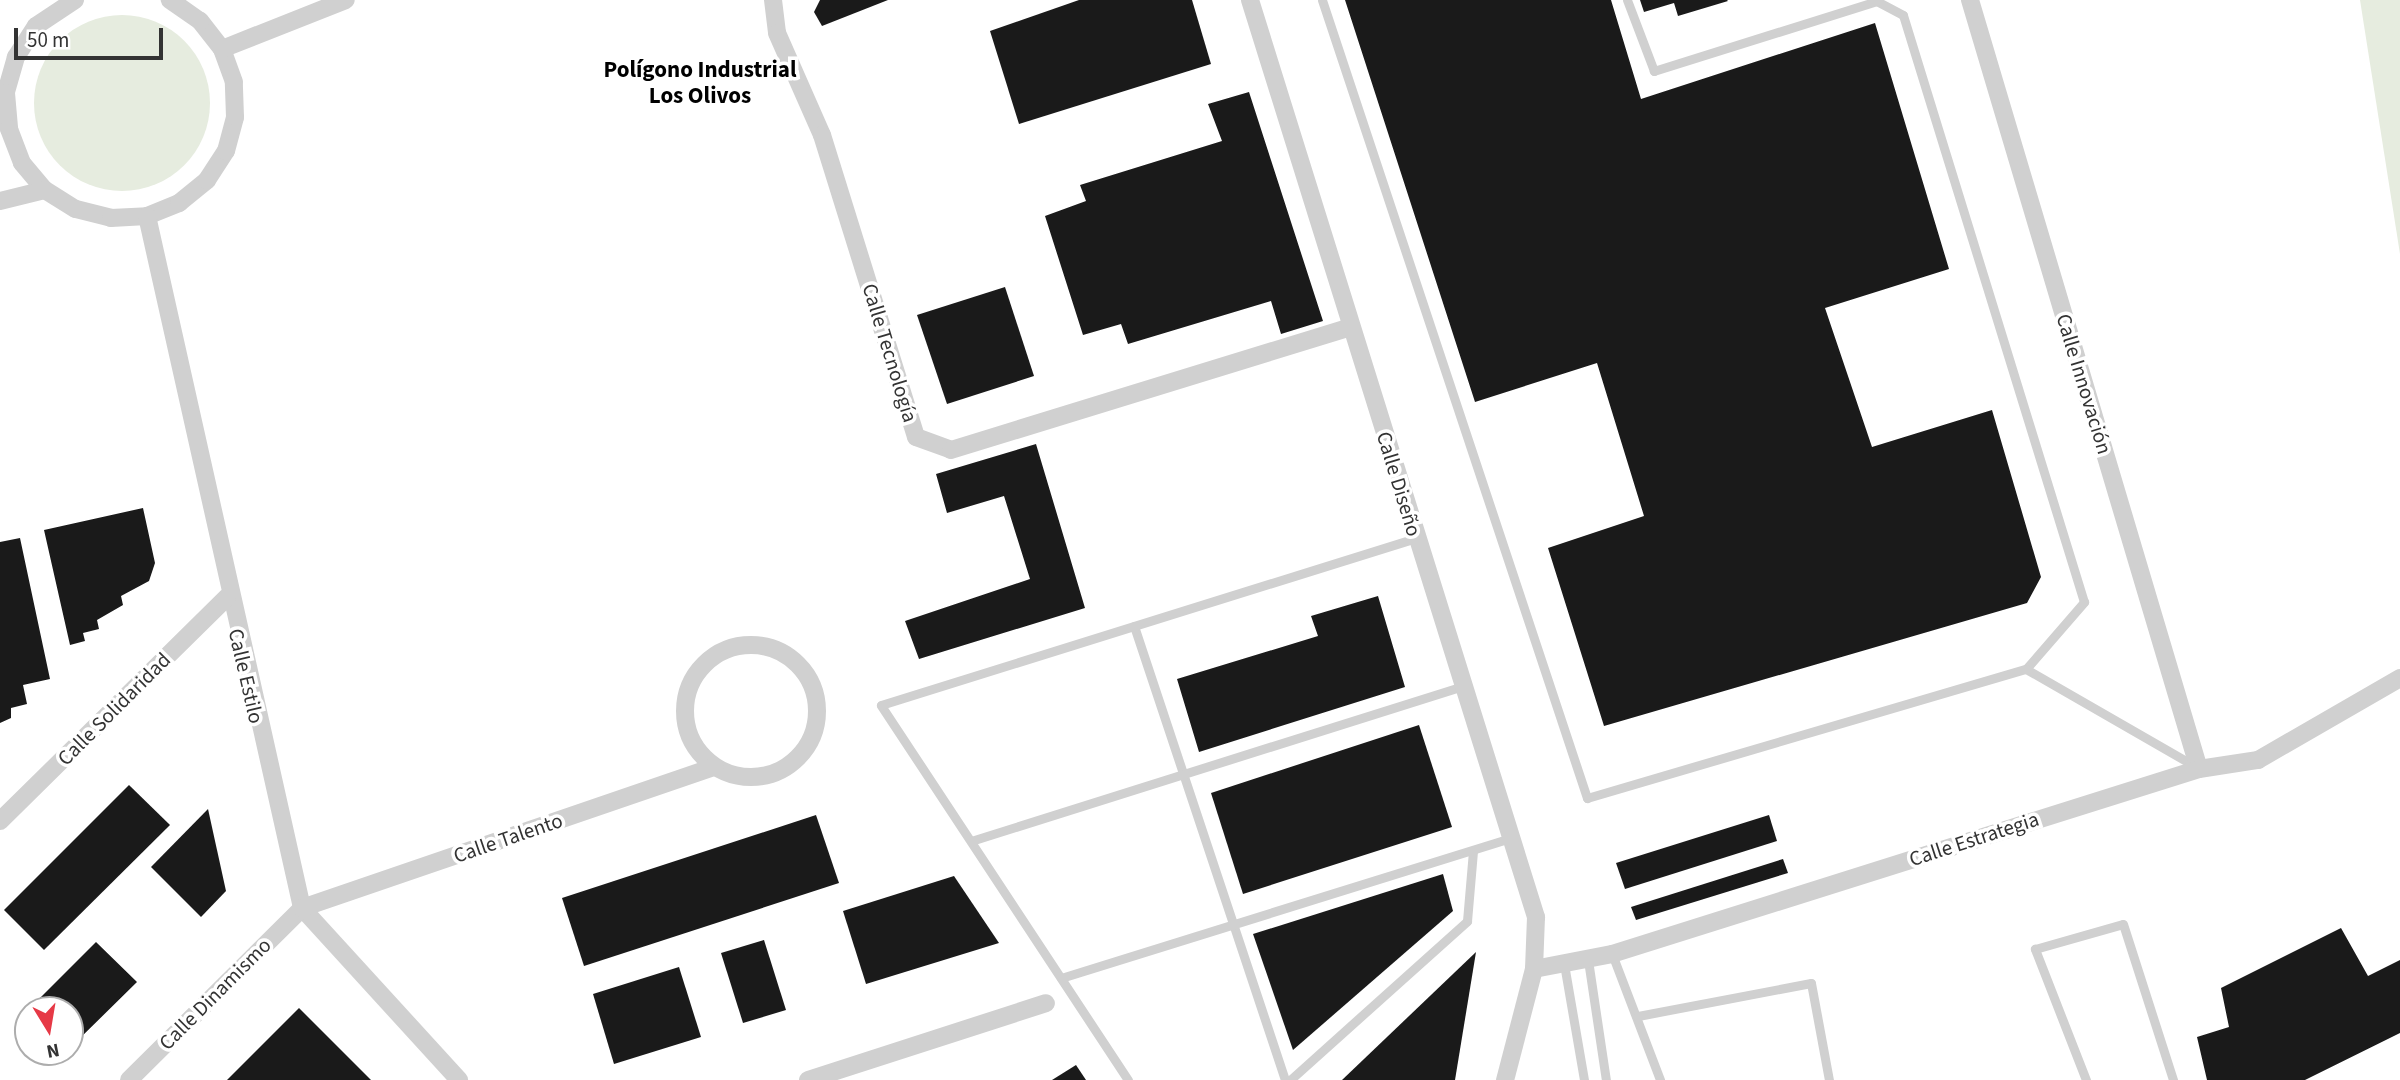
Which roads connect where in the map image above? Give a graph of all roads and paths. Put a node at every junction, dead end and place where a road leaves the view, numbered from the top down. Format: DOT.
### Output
graph roads {
  1 [pos="75,0"];
  2 [pos="170,0"];
  3 [pos="346,0"];
  4 [pos="773,0"];
  5 [pos="1250,0"];
  6 [pos="1322,0"];
  7 [pos="1627,0"];
  8 [pos="1970,0"];
  9 [pos="222,49"];
  10 [pos="8,59"];
  11 [pos="46,190"];
  12 [pos="0,201"];
  13 [pos="147,216"];
  14 [pos="1350,327"];
  15 [pos="1416,538"];
  16 [pos="227,597"];
  17 [pos="1134,626"];
  18 [pos="2026,670"];
  19 [pos="2400,678"];
  20 [pos="1463,686"];
  21 [pos="715,767"];
  22 [pos="2199,769"];
  23 [pos="1184,775"];
  24 [pos="0,821"];
  25 [pos="1510,838"];
  26 [pos="971,841"];
  27 [pos="1473,851"];
  28 [pos="302,908"];
  29 [pos="1233,925"];
  30 [pos="1612,954"];
  31 [pos="1588,960"];
  32 [pos="1564,964"];
  33 [pos="1534,969"];
  34 [pos="1061,978"];
  35 [pos="1046,1003"];
  36 [pos="1638,1016"];
  37 [pos="129,1080"];
  38 [pos="459,1080"];
  39 [pos="808,1080"];
  40 [pos="1128,1080"];
  41 [pos="1288,1080"];
  42 [pos="1506,1080"];
  43 [pos="1584,1080"];
  44 [pos="1606,1080"];
  45 [pos="1660,1080"];
  46 [pos="1829,1080"];
  47 [pos="2086,1080"];
  48 [pos="2173,1080"];
  1 -- 10 [label="street"];
  2 -- 9 [label="street"];
  3 -- 9 [label="street"];
  4 -- 14 [label="street, Calle Tecnología"];
  5 -- 14 [label="street, Calle Diseño"];
  6 -- 18 [label="lane"];
  7 -- 18 [label="lane"];
  8 -- 22 [label="street, Calle Innovación"];
  9 -- 13 [label="street"];
  10 -- 11 [label="street"];
  11 -- 12 [label="street"];
  11 -- 13 [label="street"];
  13 -- 16 [label="street, Calle Estilo"];
  14 -- 15 [label="street, Calle Diseño"];
  15 -- 17 [label="lane"];
  15 -- 20 [label="street, Calle Diseño"];
  16 -- 24 [label="street, Calle Solidaridad"];
  16 -- 28 [label="street, Calle Estilo"];
  17 -- 23 [label="lane"];
  17 -- 26 [label="lane"];
  18 -- 22 [label="lane"];
  19 -- 22 [label="street, Calle Estrategia"];
  20 -- 23 [label="lane"];
  20 -- 25 [label="street, Calle Diseño"];
  21 -- 21 [label="street"];
  21 -- 28 [label="street, Calle Talento"];
  22 -- 30 [label="street, Calle Estrategia"];
  23 -- 26 [label="lane"];
  23 -- 29 [label="lane"];
  25 -- 27 [label="lane"];
  25 -- 33 [label="street, Calle Diseño"];
  26 -- 34 [label="lane"];
  27 -- 29 [label="lane"];
  27 -- 41 [label="lane"];
  28 -- 37 [label="street, Calle Dinamismo"];
  28 -- 38 [label="street, Calle Estilo"];
  29 -- 34 [label="lane"];
  29 -- 41 [label="lane"];
  30 -- 31 [label="street, Calle Estrategia"];
  30 -- 36 [label="lane"];
  31 -- 32 [label="street, Calle Estrategia"];
  31 -- 44 [label="lane"];
  32 -- 33 [label="street, Calle Estrategia"];
  32 -- 43 [label="lane"];
  33 -- 42 [label="street, Calle Diseño"];
  34 -- 40 [label="lane"];
  35 -- 39 [label="street"];
  36 -- 45 [label="lane"];
  36 -- 46 [label="lane"];
  47 -- 48 [label="lane"];
}
